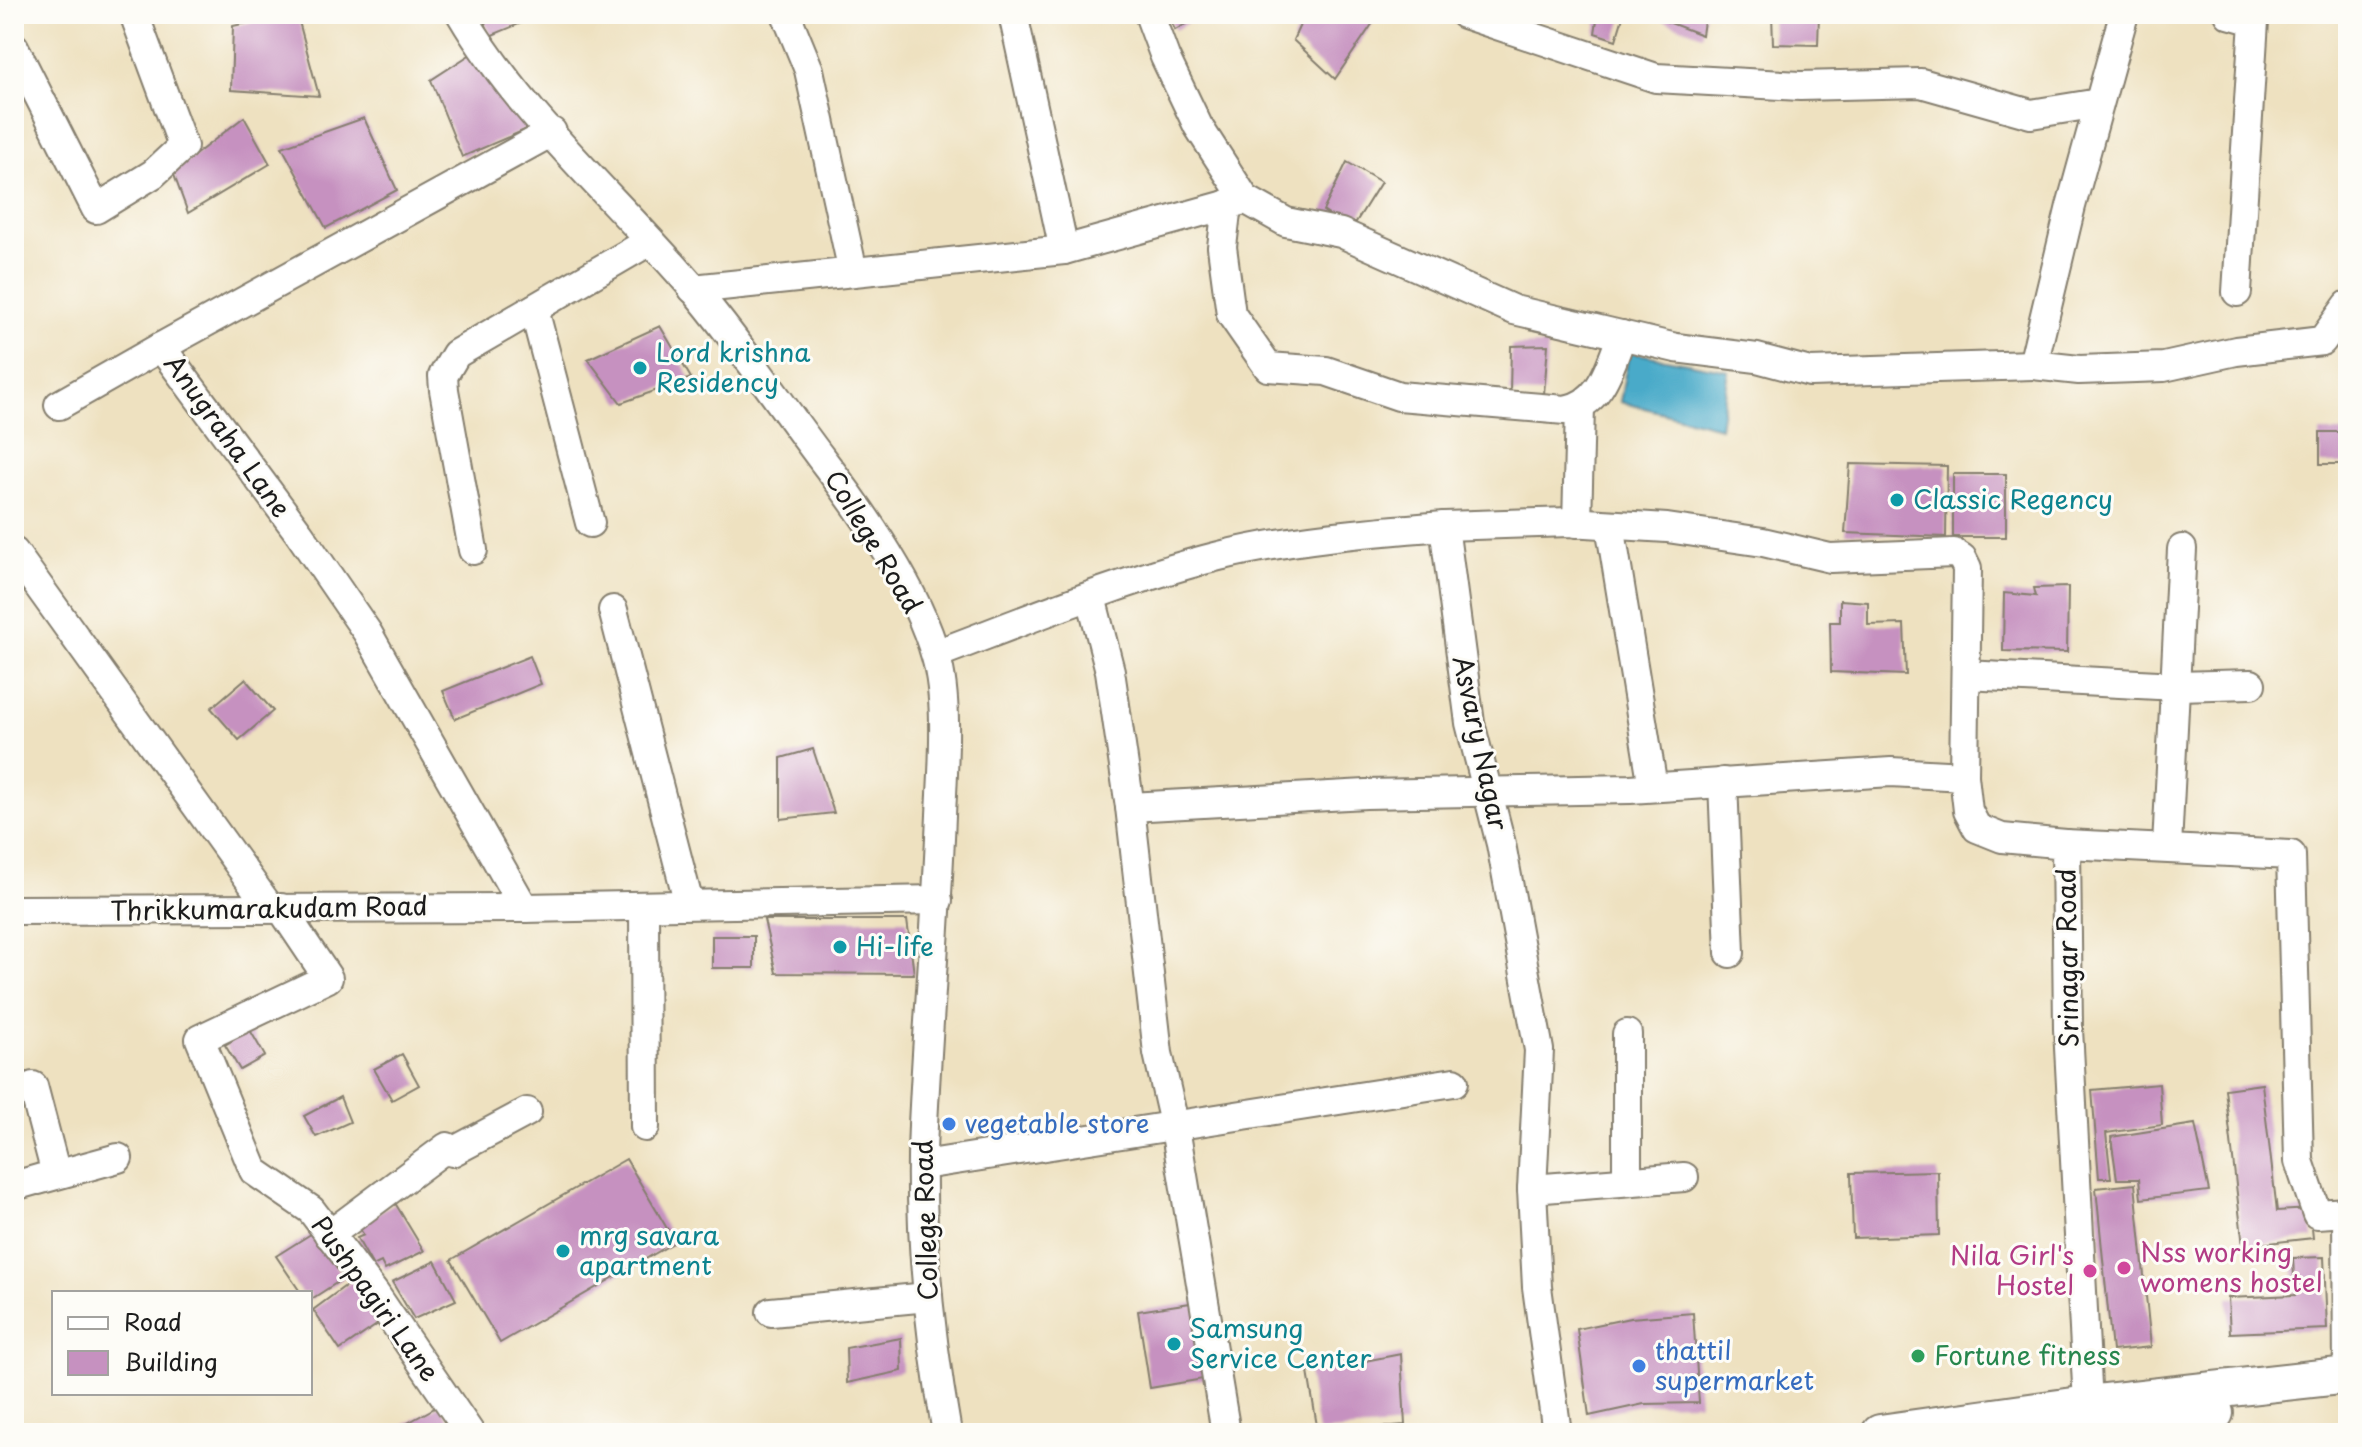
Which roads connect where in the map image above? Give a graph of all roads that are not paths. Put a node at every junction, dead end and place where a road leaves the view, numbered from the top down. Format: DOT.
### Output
graph roads {
  1 [pos="134,14"];
  2 [pos="461,14"];
  3 [pos="786,14"];
  4 [pos="1013,14"];
  5 [pos="1149,14"];
  6 [pos="1464,14"];
  7 [pos="2124,14"];
  8 [pos="2229,14"];
  9 [pos="14,47"];
  10 [pos="2099,103"];
  11 [pos="552,132"];
  12 [pos="1236,202"];
  13 [pos="650,241"];
  14 [pos="1064,250"];
  15 [pos="853,272"];
  16 [pos="693,289"];
  17 [pos="2237,292"];
  18 [pos="2348,305"];
  19 [pos="534,309"];
  20 [pos="1622,335"];
  21 [pos="161,347"];
  22 [pos="2033,365"];
  23 [pos="59,405"];
  24 [pos="1580,407"];
  25 [pos="590,523"];
  26 [pos="1577,523"];
  27 [pos="1610,525"];
  28 [pos="1444,526"];
  29 [pos="2182,549"];
  30 [pos="473,550"];
  31 [pos="14,552"];
  32 [pos="1091,597"];
  33 [pos="613,610"];
  34 [pos="936,654"];
  35 [pos="1966,675"];
  36 [pos="2251,684"];
  37 [pos="2177,686"];
  38 [pos="1964,776"];
  39 [pos="1723,782"];
  40 [pos="1653,787"];
  41 [pos="1489,793"];
  42 [pos="1130,807"];
  43 [pos="2066,844"];
  44 [pos="2167,847"];
  45 [pos="938,900"];
  46 [pos="689,904"];
  47 [pos="644,906"];
  48 [pos="275,908"];
  49 [pos="524,908"];
  50 [pos="14,910"];
  51 [pos="1730,953"];
  52 [pos="1627,1034"];
  53 [pos="1454,1082"];
  54 [pos="33,1086"];
  55 [pos="527,1112"];
  56 [pos="645,1127"];
  57 [pos="1175,1128"];
  58 [pos="118,1158"];
  59 [pos="923,1165"];
  60 [pos="1684,1177"];
  61 [pos="1627,1180"];
  62 [pos="14,1186"];
  63 [pos="1532,1189"];
  64 [pos="329,1235"];
  65 [pos="928,1297"];
  66 [pos="771,1312"];
  67 [pos="2348,1375"];
  68 [pos="2348,1398"];
  69 [pos="2087,1418"];
  70 [pos="470,1433"];
  71 [pos="947,1433"];
  72 [pos="1226,1433"];
  73 [pos="1557,1433"];
  74 [pos="1880,1433"];
  1 -- 9 [label="street"];
  2 -- 11 [label="street, College Road"];
  3 -- 15 [label="street"];
  4 -- 14 [label="street"];
  5 -- 12 [label="street"];
  6 -- 10 [label="street"];
  7 -- 10 [label="street"];
  8 -- 17 [label="street"];
  10 -- 22 [label="street"];
  11 -- 13 [label="street, College Road"];
  11 -- 21 [label="street, Anugraha Lane"];
  12 -- 14 [label="street"];
  12 -- 20 [label="street"];
  12 -- 24 [label="street"];
  13 -- 16 [label="street, College Road"];
  13 -- 19 [label="street"];
  14 -- 15 [label="street"];
  15 -- 16 [label="street"];
  16 -- 34 [label="street, College Road"];
  18 -- 22 [label="street"];
  19 -- 25 [label="street"];
  19 -- 30 [label="street"];
  20 -- 22 [label="street"];
  20 -- 24 [label="street"];
  21 -- 23 [label="street"];
  21 -- 49 [label="street, Anugraha Lane"];
  24 -- 26 [label="street"];
  26 -- 27 [label="street"];
  26 -- 28 [label="street"];
  27 -- 35 [label="street"];
  27 -- 40 [label="street"];
  28 -- 32 [label="street"];
  28 -- 41 [label="street, Asvary Nagar"];
  29 -- 37 [label="street"];
  31 -- 48 [label="street"];
  32 -- 34 [label="street"];
  32 -- 42 [label="street"];
  33 -- 46 [label="street"];
  34 -- 45 [label="street, College Road"];
  35 -- 37 [label="street"];
  35 -- 38 [label="street"];
  36 -- 37 [label="street"];
  37 -- 44 [label="street"];
  38 -- 39 [label="street"];
  38 -- 43 [label="street, Srinagar Road"];
  39 -- 40 [label="street"];
  39 -- 51 [label="street"];
  40 -- 41 [label="street"];
  41 -- 42 [label="street"];
  41 -- 63 [label="street, Asvary Nagar"];
  42 -- 57 [label="street"];
  43 -- 44 [label="street"];
  43 -- 69 [label="street, Srinagar Road"];
  44 -- 67 [label="street"];
  45 -- 46 [label="street, Thrikkumarakudam Road"];
  45 -- 59 [label="street, College Road"];
  46 -- 47 [label="street, Thrikkumarakudam Road"];
  47 -- 49 [label="street, Thrikkumarakudam Road"];
  47 -- 56 [label="street"];
  48 -- 49 [label="street, Thrikkumarakudam Road"];
  48 -- 50 [label="street, Thrikkumarakudam Road"];
  48 -- 64 [label="street, Pushpagiri Lane"];
  52 -- 61 [label="street"];
  53 -- 57 [label="street"];
  54 -- 62 [label="street"];
  55 -- 64 [label="street"];
  57 -- 59 [label="street"];
  57 -- 72 [label="street"];
  58 -- 62 [label="street"];
  59 -- 65 [label="street, College Road"];
  60 -- 61 [label="street"];
  61 -- 63 [label="street"];
  63 -- 73 [label="street, Asvary Nagar"];
  64 -- 70 [label="street, Pushpagiri Lane"];
  65 -- 66 [label="street"];
  65 -- 71 [label="street, College Road"];
  67 -- 69 [label="main road"];
  68 -- 69 [label="main road"];
  69 -- 74 [label="main road"];
}
